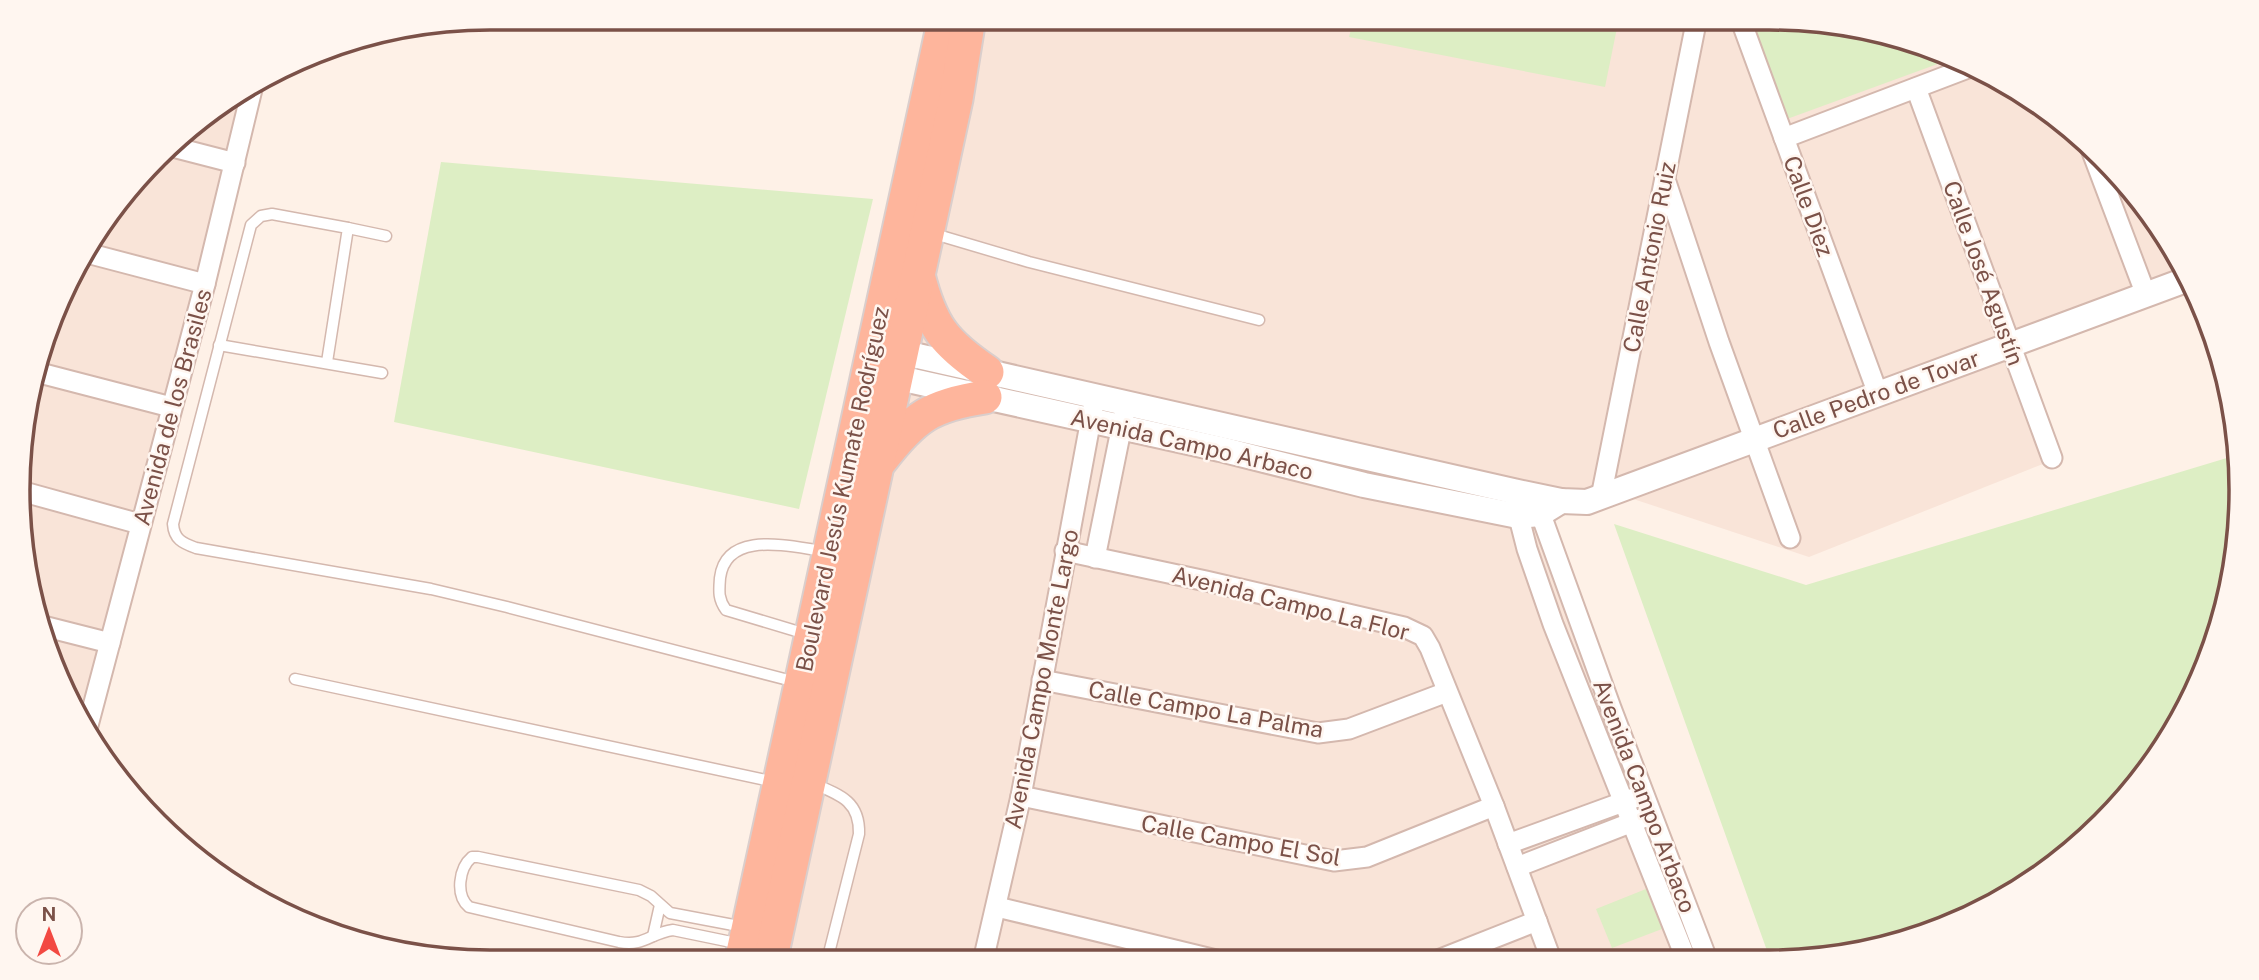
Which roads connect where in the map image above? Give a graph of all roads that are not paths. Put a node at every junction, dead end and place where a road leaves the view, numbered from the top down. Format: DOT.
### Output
graph roads {
  1 [pos="943,30"];
  2 [pos="966,30"];
  3 [pos="1696,30"];
  4 [pos="1744,30"];
  5 [pos="1959,71"];
  6 [pos="1916,88"];
  7 [pos="250,97"];
  8 [pos="1784,138"];
  9 [pos="182,149"];
  10 [pos="235,163"];
  11 [pos="2100,171"];
  12 [pos="1665,178"];
  13 [pos="348,228"];
  14 [pos="928,232"];
  15 [pos="386,236"];
  16 [pos="94,255"];
  17 [pos="918,275"];
  18 [pos="2180,282"];
  19 [pos="205,284"];
  20 [pos="2146,295"];
  21 [pos="1259,320"];
  22 [pos="219,345"];
  23 [pos="2010,345"];
  24 [pos="327,362"];
  25 [pos="884,362"];
  26 [pos="382,373"];
  27 [pos="44,374"];
  28 [pos="986,384"];
  29 [pos="1878,394"];
  30 [pos="1126,403"];
  31 [pos="171,407"];
  32 [pos="1093,408"];
  33 [pos="1121,427"];
  34 [pos="1754,440"];
  35 [pos="2052,458"];
  36 [pos="877,464"];
  37 [pos="30,494"];
  38 [pos="1601,497"];
  39 [pos="1533,503"];
  40 [pos="140,524"];
  41 [pos="1790,538"];
  42 [pos="828,551"];
  43 [pos="1065,551"];
  44 [pos="1095,558"];
  45 [pos="51,628"];
  46 [pos="810,636"];
  47 [pos="110,643"];
  48 [pos="295,679"];
  49 [pos="1042,680"];
  50 [pos="800,683"];
  51 [pos="1447,692"];
  52 [pos="90,718"];
  53 [pos="794,783"];
  54 [pos="1644,795"];
  55 [pos="1021,796"];
  56 [pos="1624,801"];
  57 [pos="1494,806"];
  58 [pos="1652,815"];
  59 [pos="1632,821"];
  60 [pos="1508,844"];
  61 [pos="1517,867"];
  62 [pos="660,905"];
  63 [pos="997,907"];
  64 [pos="1537,921"];
  65 [pos="653,936"];
  66 [pos="751,949"];
  67 [pos="830,950"];
  68 [pos="986,950"];
  69 [pos="1175,950"];
  70 [pos="1463,950"];
  71 [pos="1548,950"];
  72 [pos="1682,950"];
  73 [pos="1704,950"];
  1 -- 25 [label="highway, Boulevard Jesús Kumate Rodríguez"];
  2 -- 14 [label="highway, Boulevard Jesús Kumate Rodríguez"];
  3 -- 12 [label="street, Calle Antonio Ruiz"];
  4 -- 8 [label="street, Calle Diez"];
  5 -- 6 [label="street"];
  6 -- 8 [label="street"];
  6 -- 23 [label="street, Calle José Agustín"];
  7 -- 10 [label="street, Avenida de los Brasiles"];
  8 -- 29 [label="street, Calle Diez"];
  9 -- 10 [label="street"];
  10 -- 19 [label="street, Avenida de los Brasiles"];
  11 -- 20 [label="street"];
  12 -- 34 [label="street"];
  12 -- 38 [label="street, Calle Antonio Ruiz"];
  13 -- 15 [label="lane"];
  13 -- 22 [label="lane"];
  13 -- 24 [label="lane"];
  14 -- 17 [label="highway, Boulevard Jesús Kumate Rodríguez"];
  14 -- 21 [label="lane"];
  16 -- 19 [label="street"];
  17 -- 25 [label="highway, Boulevard Jesús Kumate Rodríguez"];
  17 -- 28 [label="highway"];
  18 -- 20 [label="street, Calle Pedro de Tovar"];
  19 -- 31 [label="street, Avenida de los Brasiles"];
  20 -- 23 [label="street, Calle Pedro de Tovar"];
  22 -- 24 [label="lane"];
  22 -- 50 [label="lane"];
  23 -- 29 [label="street, Calle Pedro de Tovar"];
  23 -- 35 [label="street, Calle José Agustín"];
  24 -- 26 [label="lane"];
  25 -- 28 [label="street, Avenida Campo Arbaco"];
  25 -- 36 [label="highway, Boulevard Jesús Kumate Rodríguez"];
  25 -- 42 [label="highway, Boulevard Jesús Kumate Rodríguez"];
  27 -- 31 [label="street"];
  28 -- 32 [label="street, Avenida Campo Arbaco"];
  28 -- 36 [label="highway"];
  29 -- 34 [label="street, Calle Pedro de Tovar"];
  30 -- 32 [label="street, Avenida Campo Arbaco"];
  30 -- 33 [label="street"];
  30 -- 39 [label="street, Avenida Campo Arbaco"];
  31 -- 40 [label="street, Avenida de los Brasiles"];
  32 -- 33 [label="street, Avenida Campo Arbaco"];
  32 -- 43 [label="street, Avenida Campo Monte Largo"];
  33 -- 39 [label="street, Avenida Campo Arbaco"];
  33 -- 44 [label="street"];
  34 -- 38 [label="street, Calle Pedro de Tovar"];
  34 -- 41 [label="street"];
  36 -- 53 [label="highway, Boulevard Jesús Kumate Rodríguez"];
  37 -- 40 [label="street"];
  38 -- 39 [label="street, Calle Pedro de Tovar"];
  39 -- 54 [label="street, Avenida Campo Arbaco"];
  39 -- 56 [label="street, Avenida Campo Arbaco"];
  40 -- 47 [label="street, Avenida de los Brasiles"];
  42 -- 46 [label="highway, Boulevard Jesús Kumate Rodríguez"];
  42 -- 46 [label="lane"];
  43 -- 44 [label="street, Avenida Campo La Flor"];
  43 -- 49 [label="street, Avenida Campo Monte Largo"];
  44 -- 51 [label="street, Avenida Campo La Flor"];
  45 -- 47 [label="street"];
  46 -- 50 [label="highway, Boulevard Jesús Kumate Rodríguez"];
  47 -- 52 [label="street, Avenida de los Brasiles"];
  48 -- 53 [label="lane"];
  49 -- 51 [label="street, Calle Campo La Palma"];
  49 -- 55 [label="street, Avenida Campo Monte Largo"];
  50 -- 53 [label="highway, Boulevard Jesús Kumate Rodríguez"];
  51 -- 57 [label="street, Avenida Campo La Flor"];
  53 -- 66 [label="highway, Boulevard Jesús Kumate Rodríguez"];
  53 -- 67 [label="lane"];
  54 -- 56 [label="street"];
  54 -- 58 [label="street, Avenida Campo Arbaco"];
  55 -- 57 [label="street, Calle Campo El Sol"];
  55 -- 63 [label="street, Avenida Campo Monte Largo"];
  56 -- 59 [label="street, Avenida Campo Arbaco"];
  56 -- 60 [label="street"];
  57 -- 60 [label="street, Avenida Campo La Flor"];
  58 -- 59 [label="street"];
  58 -- 73 [label="street, Avenida Campo Arbaco"];
  59 -- 61 [label="street"];
  59 -- 72 [label="street, Avenida Campo Arbaco"];
  60 -- 61 [label="street, Avenida Campo La Flor"];
  61 -- 64 [label="street, Avenida Campo La Flor"];
  62 -- 65 [label="lane"];
  62 -- 65 [label="lane"];
  62 -- 66 [label="lane"];
  63 -- 68 [label="street, Avenida Campo Monte Largo"];
  63 -- 69 [label="street"];
  64 -- 70 [label="street"];
  64 -- 71 [label="street, Avenida Campo La Flor"];
  65 -- 66 [label="lane"];
}
